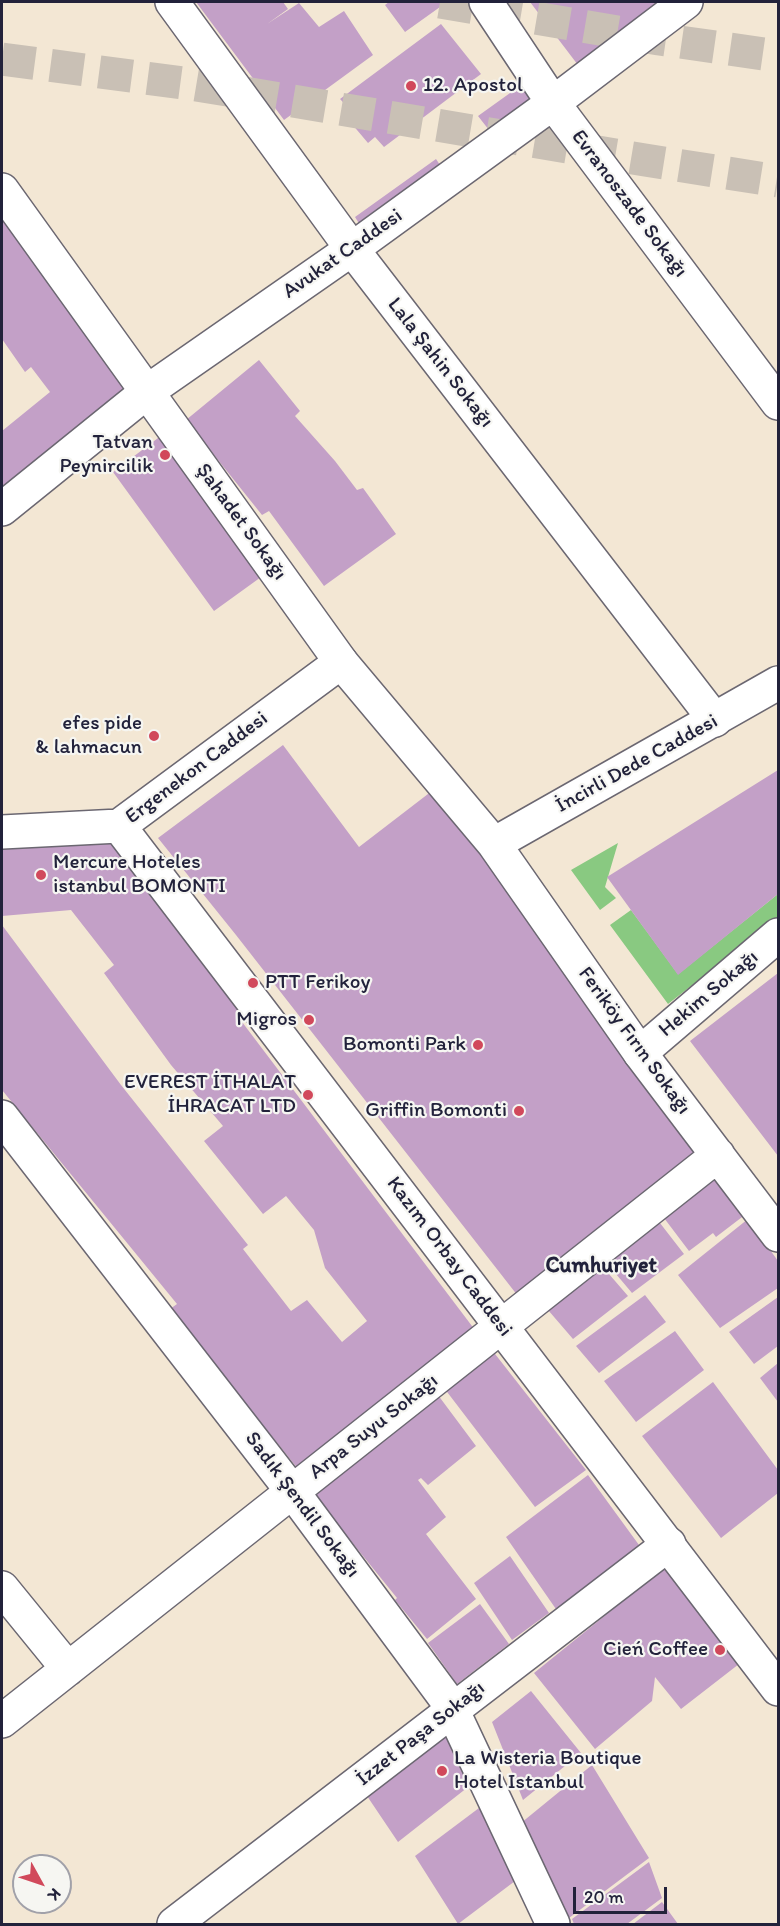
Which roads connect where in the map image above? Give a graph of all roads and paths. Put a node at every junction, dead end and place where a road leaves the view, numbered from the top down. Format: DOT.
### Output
graph roads {
  1 [pos="172,2"];
  2 [pos="486,2"];
  3 [pos="686,2"];
  4 [pos="553,103"];
  5 [pos="2,190"];
  6 [pos="352,249"];
  7 [pos="148,391"];
  8 [pos="778,403"];
  9 [pos="2,509"];
  10 [pos="341,662"];
  11 [pos="778,682"];
  12 [pos="715,720"];
  13 [pos="119,826"];
  14 [pos="2,832"];
  15 [pos="494,844"];
  16 [pos="778,935"];
  17 [pos="640,1053"];
  18 [pos="2,1117"];
  19 [pos="718,1155"];
  20 [pos="778,1235"];
  21 [pos="502,1326"];
  22 [pos="292,1491"];
  23 [pos="669,1544"];
  24 [pos="2,1588"];
  25 [pos="68,1669"];
  26 [pos="778,1689"];
  27 [pos="452,1710"];
  28 [pos="2,1721"];
  29 [pos="174,1924"];
  30 [pos="553,1924"];
  1 -- 6 [label="street, Lala Şahin Sokağı"];
  2 -- 4 [label="street, Evranoszade Sokağı"];
  3 -- 4 [label="street, Avukat Caddesi"];
  4 -- 6 [label="street, Avukat Caddesi"];
  4 -- 8 [label="street, Evranoszade Sokağı"];
  5 -- 7 [label="street, Şahadet Sokağı"];
  6 -- 7 [label="street, Avukat Caddesi"];
  6 -- 12 [label="street, Lala Şahin Sokağı"];
  7 -- 9 [label="street, Avukat Caddesi"];
  7 -- 10 [label="street, Şahadet Sokağı"];
  10 -- 13 [label="street, Ergenekon Caddesi"];
  10 -- 15 [label="street, Şahadet Sokağı"];
  11 -- 12 [label="street, İncirli Dede Caddesi"];
  12 -- 15 [label="street, İncirli Dede Caddesi"];
  13 -- 14 [label="street, Ergenekon Caddesi"];
  13 -- 21 [label="street, Kazım Orbay Caddesi"];
  15 -- 17 [label="street, Feriköy Fırın Sokağı"];
  16 -- 17 [label="street, Hekim Sokağı"];
  17 -- 19 [label="street, Feriköy Fırın Sokağı"];
  18 -- 22 [label="street, Sadık Şendil Sokağı"];
  19 -- 20 [label="street, Feriköy Fırın Sokağı"];
  19 -- 21 [label="street, Arpa Suyu Sokağı"];
  21 -- 22 [label="street, Arpa Suyu Sokağı"];
  21 -- 23 [label="street, Kazım Orbay Caddesi"];
  22 -- 25 [label="street, Arpa Suyu Sokağı"];
  22 -- 27 [label="street, Sadık Şendil Sokağı"];
  23 -- 26 [label="street, Kazım Orbay Caddesi"];
  23 -- 27 [label="street, İzzet Paşa Sokağı"];
  24 -- 25 [label="street"];
  25 -- 28 [label="street, Arpa Suyu Sokağı"];
  27 -- 29 [label="street, İzzet Paşa Sokağı"];
  27 -- 30 [label="street, Sadık Şendil Sokağı"];
}
